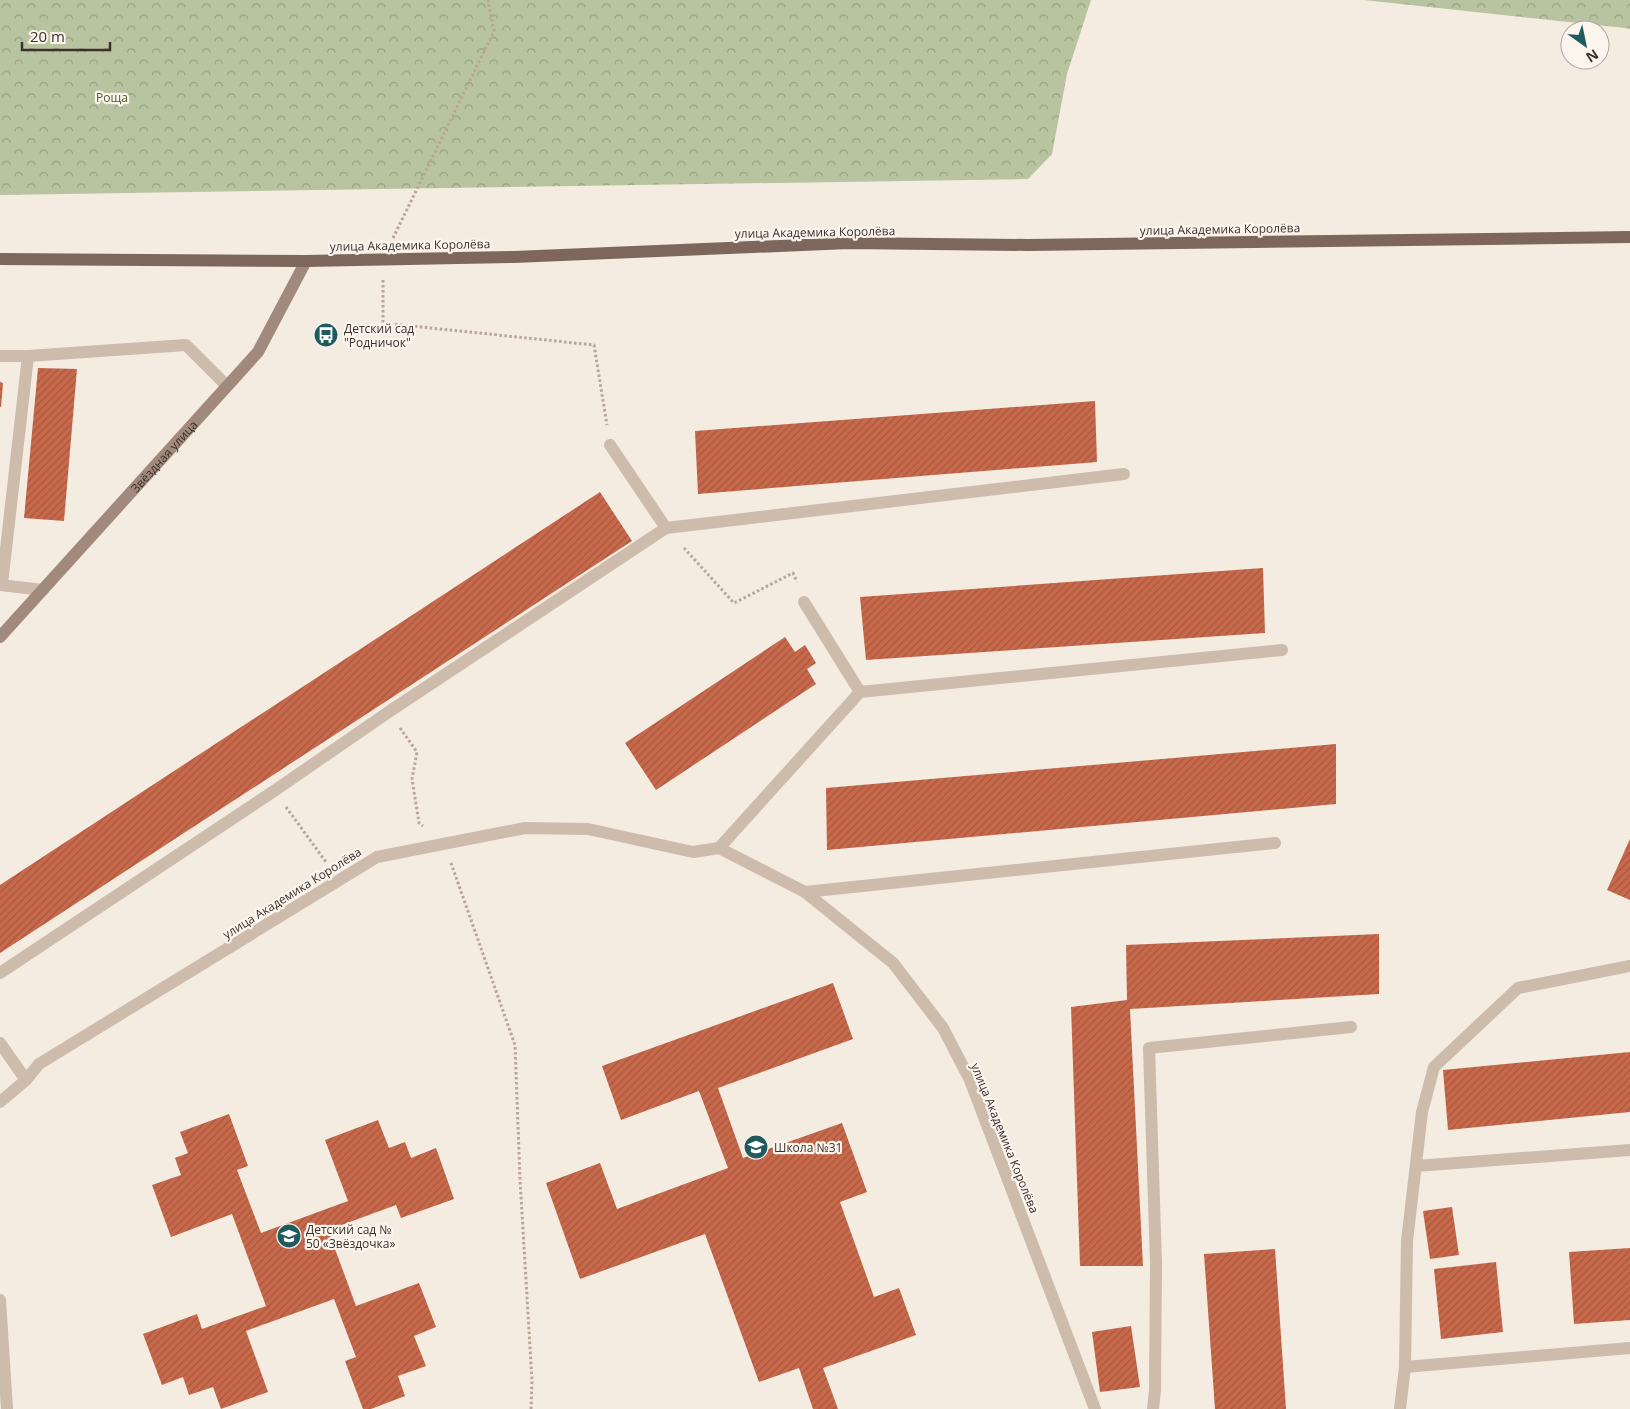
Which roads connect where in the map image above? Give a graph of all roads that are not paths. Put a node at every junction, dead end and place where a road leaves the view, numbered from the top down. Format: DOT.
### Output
graph roads {
  1 [pos="1630,237"];
  2 [pos="0,259"];
  3 [pos="306,261"];
  4 [pos="0,356"];
  5 [pos="28,356"];
  6 [pos="227,386"];
  7 [pos="610,445"];
  8 [pos="1124,474"];
  9 [pos="666,528"];
  10 [pos="1,585"];
  11 [pos="43,590"];
  12 [pos="804,602"];
  13 [pos="0,637"];
  14 [pos="1282,650"];
  15 [pos="860,692"];
  16 [pos="1275,842"];
  17 [pos="719,848"];
  18 [pos="805,892"];
  19 [pos="1630,966"];
  20 [pos="0,973"];
  21 [pos="1352,1027"];
  22 [pos="0,1043"];
  23 [pos="26,1080"];
  24 [pos="0,1102"];
  25 [pos="1630,1150"];
  26 [pos="1416,1166"];
  27 [pos="0,1300"];
  28 [pos="1630,1348"];
  29 [pos="1405,1368"];
  30 [pos="7,1409"];
  31 [pos="1095,1409"];
  32 [pos="1153,1409"];
  33 [pos="1400,1409"];
  1 -- 3 [label="main road, улица Академика Королёва"];
  2 -- 3 [label="main road, улица Академика Королёва"];
  3 -- 6 [label="street, Звёздная улица"];
  4 -- 5 [label="street"];
  5 -- 6 [label="street"];
  5 -- 10 [label="street"];
  6 -- 11 [label="street, Звёздная улица"];
  7 -- 9 [label="street"];
  8 -- 9 [label="street"];
  9 -- 20 [label="street"];
  10 -- 11 [label="street"];
  11 -- 13 [label="street, Звёздная улица"];
  12 -- 15 [label="street"];
  14 -- 15 [label="street"];
  15 -- 17 [label="street"];
  16 -- 18 [label="street"];
  17 -- 18 [label="street, улица Академика Королёва"];
  17 -- 23 [label="street, улица Академика Королёва"];
  18 -- 31 [label="street, улица Академика Королёва"];
  19 -- 26 [label="street"];
  21 -- 32 [label="street"];
  22 -- 23 [label="street"];
  23 -- 24 [label="street, улица Академика Королёва"];
  25 -- 26 [label="street"];
  26 -- 29 [label="street"];
  27 -- 30 [label="street"];
  28 -- 29 [label="street"];
  29 -- 33 [label="street"];
}
